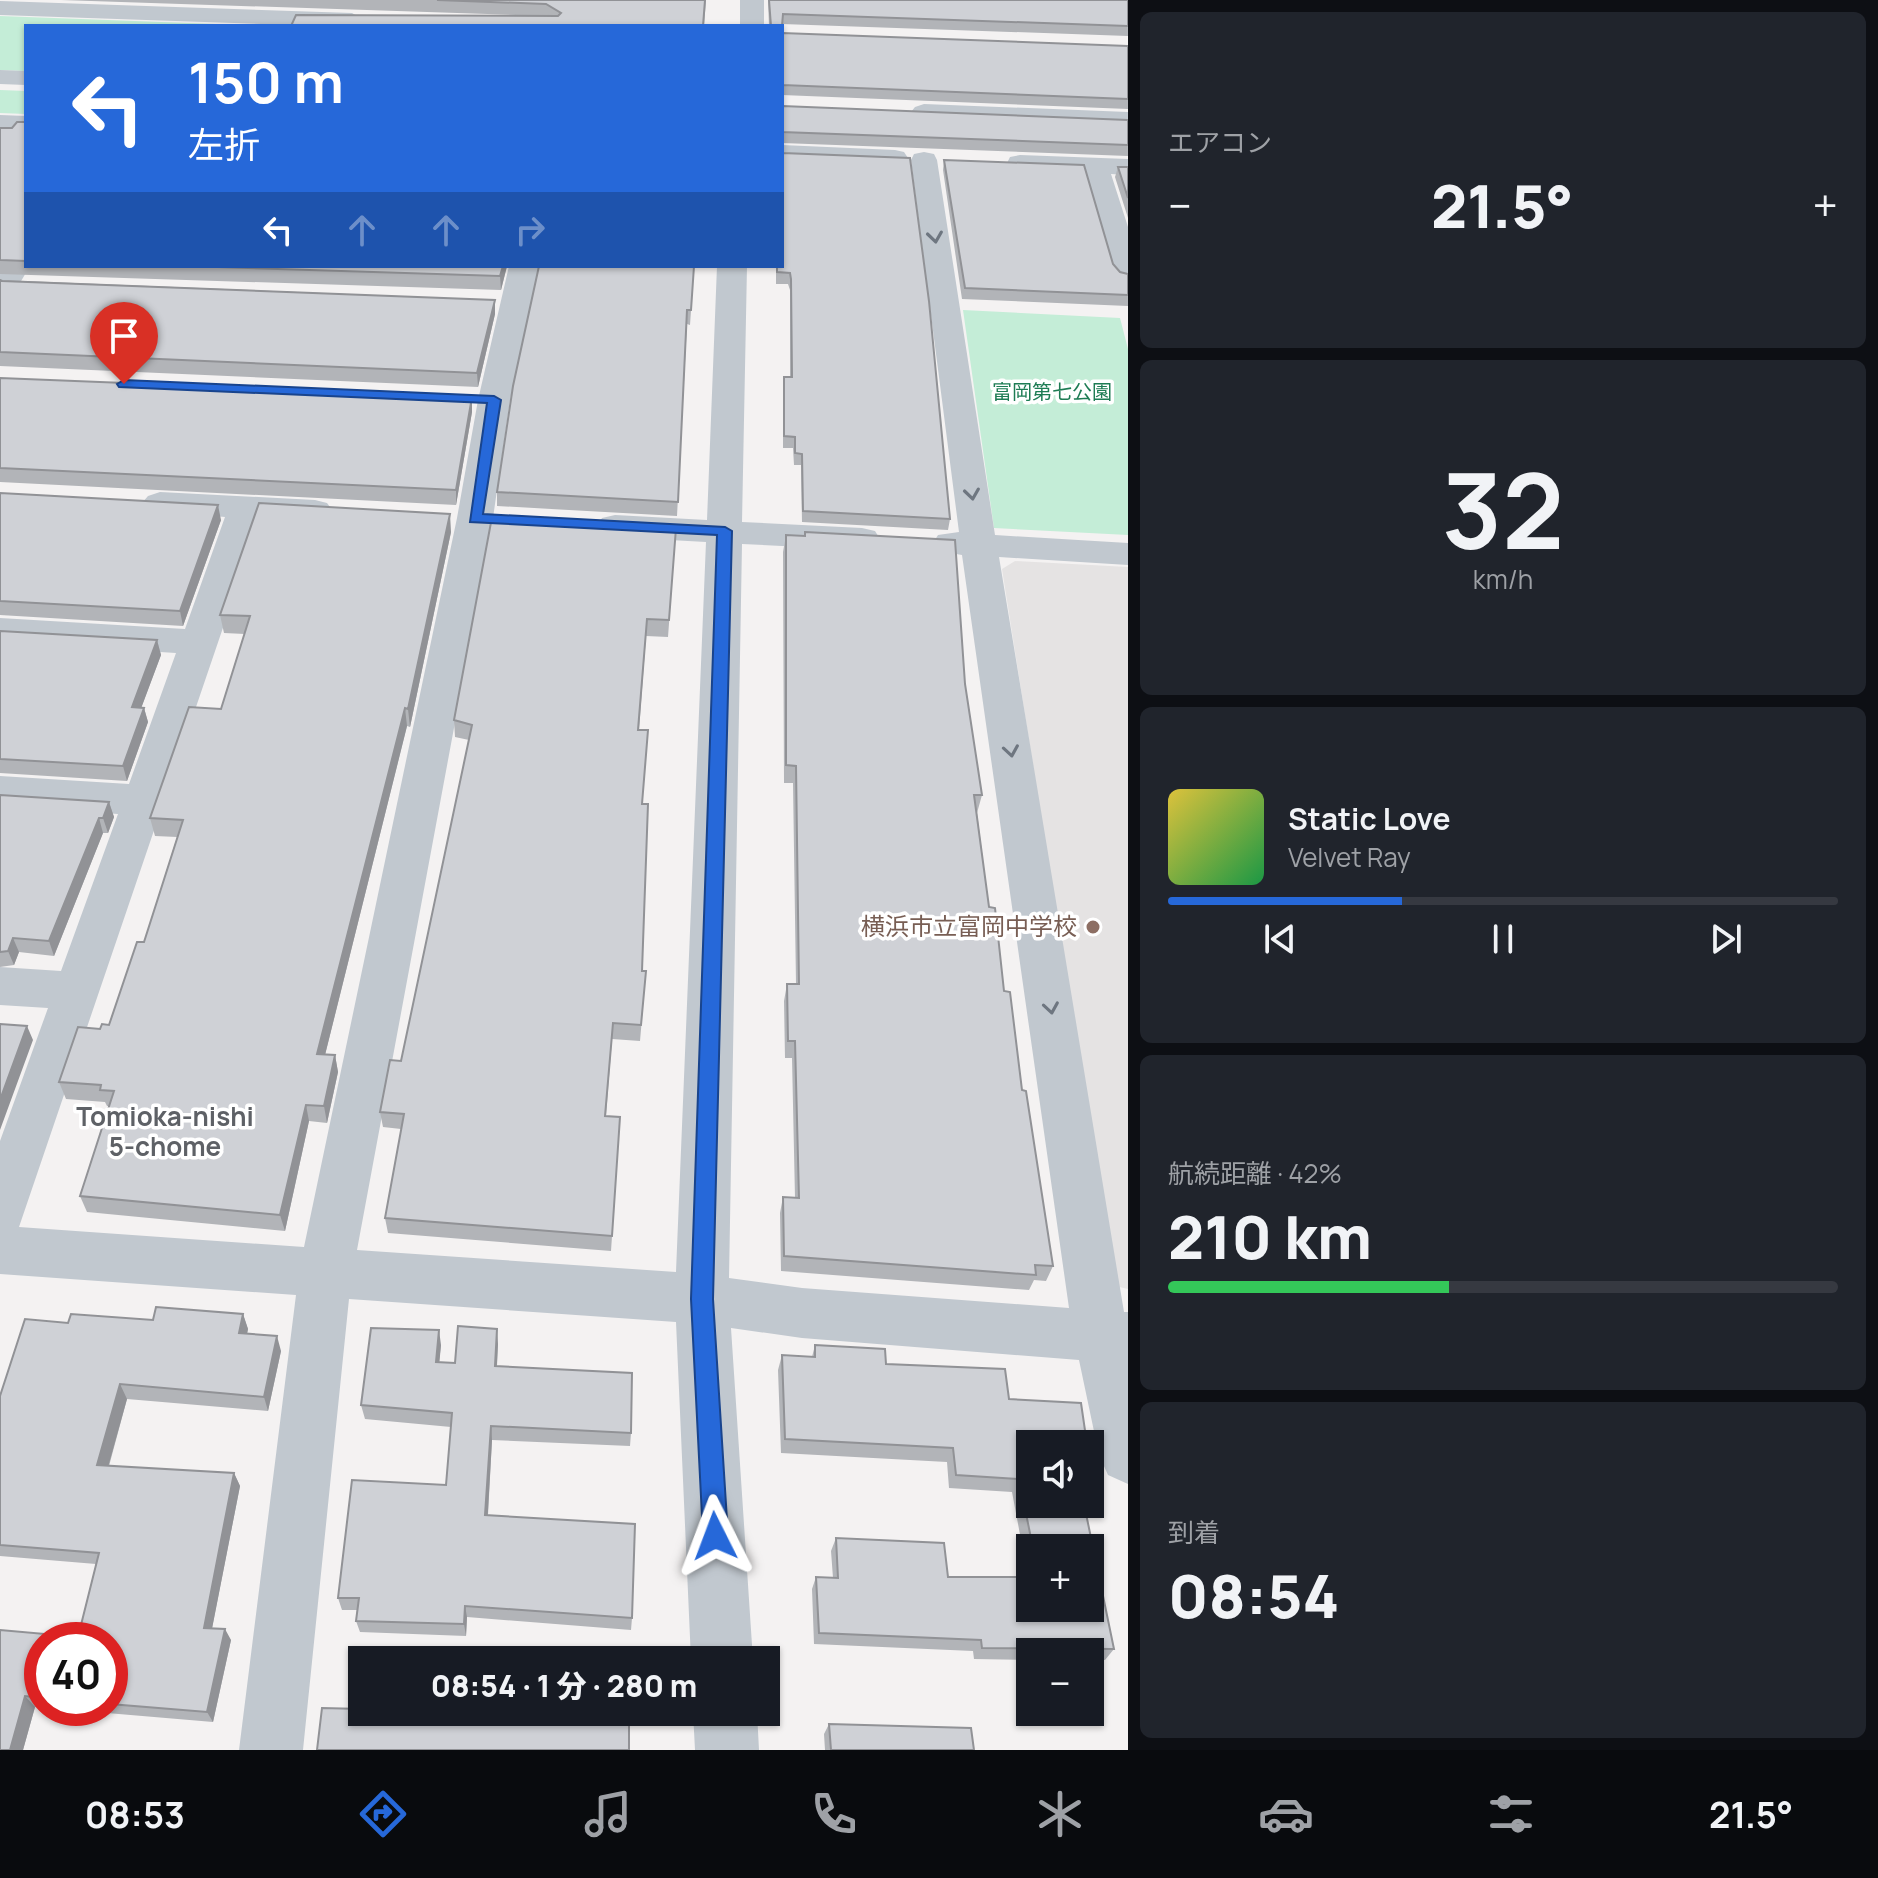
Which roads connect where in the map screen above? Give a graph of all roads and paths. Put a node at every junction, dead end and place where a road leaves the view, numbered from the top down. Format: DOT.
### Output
graph roads {
  1 [pos="752,0"];
  2 [pos="0,8"];
  3 [pos="210,8"];
  4 [pos="371,13"];
  5 [pos="284,15"];
  6 [pos="752,24"];
  7 [pos="0,77"];
  8 [pos="24,78"];
  9 [pos="892,111"];
  10 [pos="1128,120"];
  11 [pos="0,123"];
  12 [pos="24,124"];
  13 [pos="784,153"];
  14 [pos="986,162"];
  15 [pos="1095,166"];
  16 [pos="1128,167"];
  17 [pos="1123,243"];
  18 [pos="24,252"];
  19 [pos="732,268"];
  20 [pos="1128,274"];
  21 [pos="37,284"];
  22 [pos="3,287"];
  23 [pos="509,291"];
  24 [pos="123,501"];
  25 [pos="246,508"];
  26 [pos="353,513"];
  27 [pos="585,524"];
  28 [pos="725,531"];
  29 [pos="979,545"];
  30 [pos="1128,554"];
  31 [pos="0,630"];
  32 [pos="199,642"];
  33 [pos="0,791"];
  34 [pos="143,800"];
  35 [pos="0,986"];
  36 [pos="78,991"];
  37 [pos="0,1213"];
  38 [pos="0,1250"];
  39 [pos="325,1276"];
  40 [pos="702,1299"];
  41 [pos="1115,1337"];
  42 [pos="1128,1455"];
  43 [pos="721,1646"];
  44 [pos="726,1726"];
  45 [pos="271,1750"];
  46 [pos="727,1750"];
  1 -- 6 [label="street"];
  2 -- 3 [label="street"];
  3 -- 5 [label="street"];
  4 -- 5 [label="street"];
  7 -- 8 [label="street"];
  9 -- 10 [label="street"];
  11 -- 12 [label="street"];
  13 -- 29 [label="street, one-way"];
  14 -- 15 [label="street"];
  15 -- 16 [label="street"];
  15 -- 17 [label="street"];
  17 -- 20 [label="street"];
  18 -- 22 [label="street"];
  19 -- 28 [label="street"];
  21 -- 22 [label="street"];
  23 -- 39 [label="street"];
  24 -- 25 [label="street"];
  25 -- 26 [label="street"];
  25 -- 32 [label="street"];
  27 -- 28 [label="street"];
  28 -- 29 [label="street"];
  28 -- 40 [label="street"];
  29 -- 30 [label="street"];
  29 -- 41 [label="street, one-way"];
  31 -- 32 [label="street"];
  32 -- 34 [label="street"];
  33 -- 34 [label="street"];
  34 -- 36 [label="street"];
  35 -- 36 [label="street"];
  36 -- 37 [label="street"];
  38 -- 39 [label="street"];
  39 -- 40 [label="street"];
  39 -- 45 [label="street"];
  40 -- 41 [label="street"];
  40 -- 43 [label="street"];
  41 -- 42 [label="street"];
  44 -- 46 [label="street"];
}
